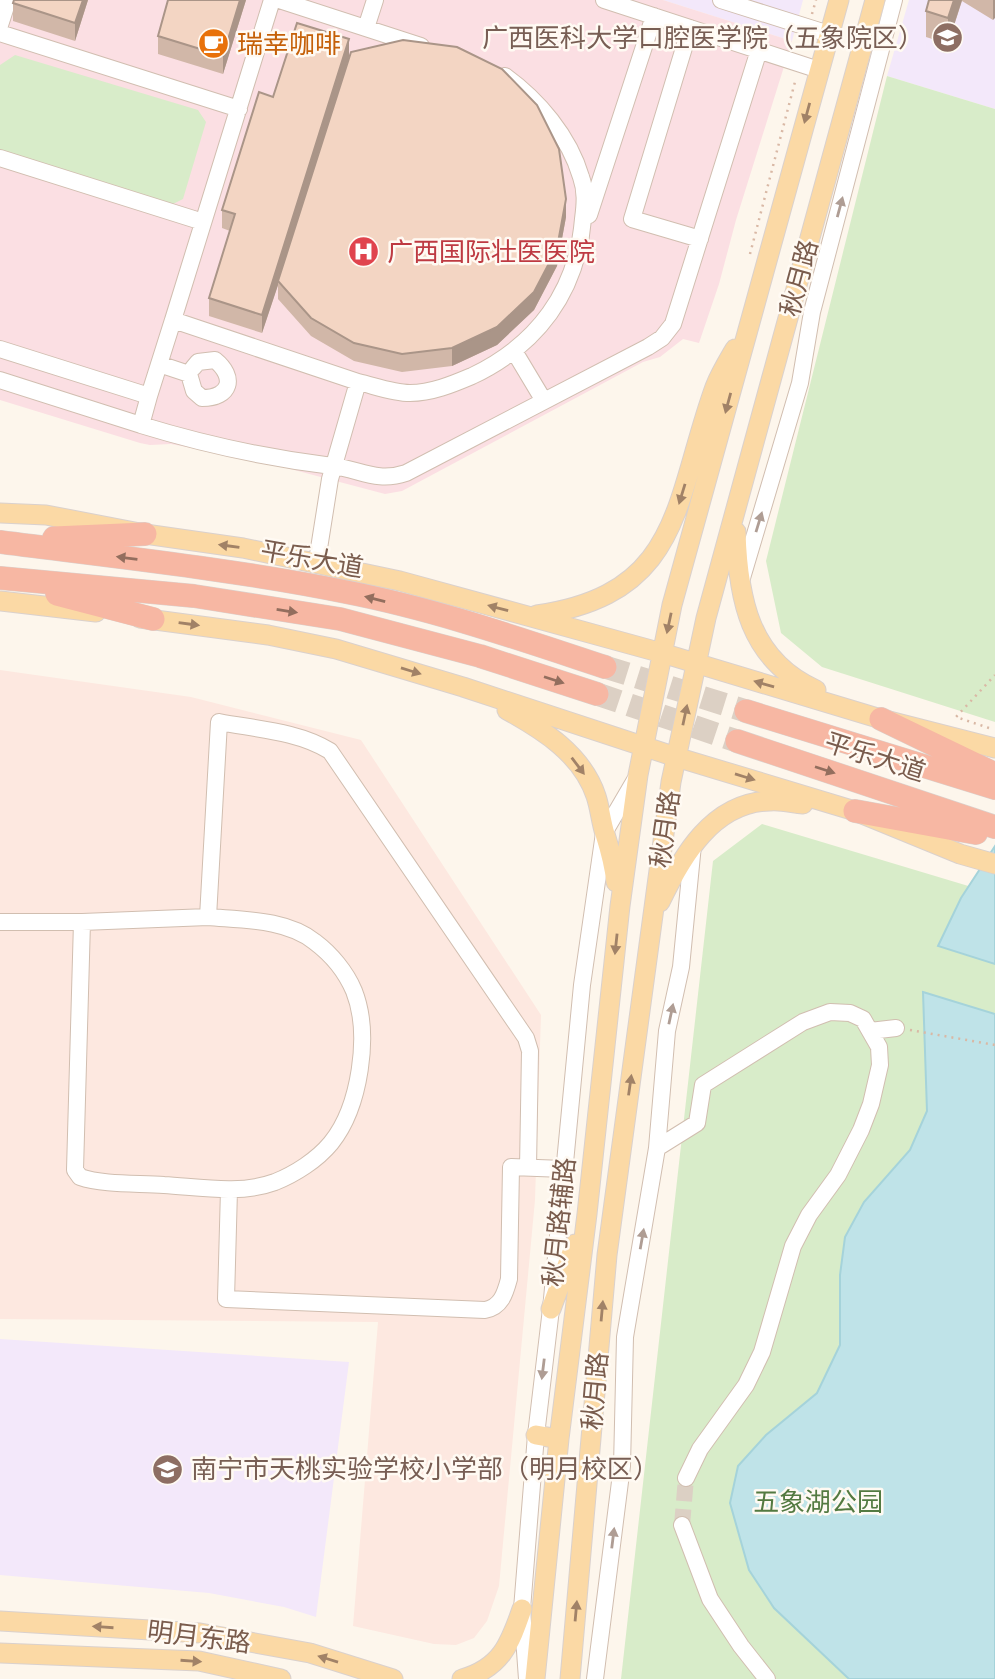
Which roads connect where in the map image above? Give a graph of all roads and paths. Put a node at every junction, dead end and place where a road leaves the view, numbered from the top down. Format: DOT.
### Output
graph roads {
  1 [pos="8,0"];
  2 [pos="272,0"];
  3 [pos="279,0"];
  4 [pos="375,0"];
  5 [pos="604,0"];
  6 [pos="721,0"];
  7 [pos="816,0"];
  8 [pos="839,0"];
  9 [pos="875,0"];
  10 [pos="894,0"];
  11 [pos="751,4"];
  12 [pos="654,16"];
  13 [pos="0,25"];
  14 [pos="808,27"];
  15 [pos="366,28"];
  16 [pos="690,28"];
  17 [pos="0,33"];
  18 [pos="829,34"];
  19 [pos="432,49"];
  20 [pos="759,50"];
  21 [pos="799,63"];
  22 [pos="488,68"];
  23 [pos="819,70"];
  24 [pos="239,108"];
  25 [pos="0,159"];
  26 [pos="203,222"];
  27 [pos="582,233"];
  28 [pos="700,239"];
  29 [pos="750,255"];
  30 [pos="751,317"];
  31 [pos="173,320"];
  32 [pos="0,349"];
  33 [pos="514,351"];
  34 [pos="159,364"];
  35 [pos="193,368"];
  36 [pos="0,380"];
  37 [pos="358,382"];
  38 [pos="149,396"];
  39 [pos="544,401"];
  40 [pos="141,425"];
  41 [pos="334,466"];
  42 [pos="735,512"];
  43 [pos="0,513"];
  44 [pos="145,534"];
  45 [pos="0,541"];
  46 [pos="317,562"];
  47 [pos="0,578"];
  48 [pos="739,587"];
  49 [pos="0,601"];
  50 [pos="527,616"];
  51 [pos="153,620"];
  52 [pos="662,653"];
  53 [pos="696,664"];
  54 [pos="605,667"];
  55 [pos="995,675"];
  56 [pos="463,687"];
  57 [pos="597,694"];
  58 [pos="746,711"];
  59 [pos="881,719"];
  60 [pos="995,730"];
  61 [pos="737,741"];
  62 [pos="644,746"];
  63 [pos="995,748"];
  64 [pos="676,757"];
  65 [pos="995,774"];
  66 [pos="638,775"];
  67 [pos="995,788"];
  68 [pos="855,811"];
  69 [pos="995,827"];
  70 [pos="604,833"];
  71 [pos="995,837"];
  72 [pos="693,844"];
  73 [pos="995,864"];
  74 [pos="620,906"];
  75 [pos="208,917"];
  76 [pos="652,918"];
  77 [pos="0,922"];
  78 [pos="82,922"];
  79 [pos="896,1028"];
  80 [pos="870,1031"];
  81 [pos="995,1045"];
  82 [pos="657,1147"];
  83 [pos="528,1168"];
  84 [pos="564,1169"];
  85 [pos="229,1190"];
  86 [pos="587,1214"];
  87 [pos="551,1309"];
  88 [pos="536,1435"];
  89 [pos="559,1439"];
  90 [pos="686,1478"];
  91 [pos="682,1525"];
  92 [pos="522,1609"];
  93 [pos="0,1621"];
  94 [pos="0,1653"];
  95 [pos="281,1679"];
  96 [pos="392,1679"];
  97 [pos="398,1679"];
  98 [pos="462,1679"];
  99 [pos="527,1679"];
  100 [pos="535,1679"];
  101 [pos="570,1679"];
  102 [pos="595,1679"];
  103 [pos="767,1679"];
  1 -- 13 [label="street"];
  2 -- 24 [label="street"];
  3 -- 15 [label="street"];
  4 -- 15 [label="street"];
  5 -- 12 [label="street"];
  6 -- 11 [label="street"];
  7 -- 14 [label="path"];
  8 -- 18 [label="main road, 秋月路"];
  9 -- 42 [label="main road, 秋月路"];
  48 -- 10 [label="street, one-way"];
  11 -- 14 [label="street"];
  12 -- 16 [label="street"];
  12 -- 27 [label="street"];
  14 -- 18 [label="street"];
  15 -- 19 [label="street"];
  16 -- 20 [label="street"];
  16 -- 28 [label="street"];
  17 -- 24 [label="street"];
  18 -- 23 [label="main road, 秋月路"];
  20 -- 21 [label="street"];
  20 -- 28 [label="street"];
  21 -- 23 [label="street"];
  21 -- 29 [label="path"];
  22 -- 27 [label="street"];
  23 -- 30 [label="main road, 秋月路, one-way"];
  24 -- 26 [label="street"];
  25 -- 26 [label="street"];
  26 -- 31 [label="street"];
  27 -- 33 [label="street"];
  28 -- 39 [label="street"];
  30 -- 50 [label="main road, one-way"];
  30 -- 52 [label="main road, 秋月路, one-way"];
  31 -- 34 [label="street"];
  31 -- 37 [label="street"];
  32 -- 38 [label="street"];
  33 -- 37 [label="street"];
  33 -- 39 [label="street"];
  34 -- 35 [label="street"];
  34 -- 38 [label="street"];
  36 -- 40 [label="street"];
  37 -- 41 [label="street"];
  38 -- 40 [label="street"];
  39 -- 41 [label="street"];
  40 -- 41 [label="street"];
  41 -- 46 [label="street"];
  42 -- 48 [label="main road"];
  42 -- 53 [label="main road, 秋月路"];
  43 -- 44 [label="main road"];
  44 -- 45 [label="highway"];
  46 -- 44 [label="main road, one-way"];
  54 -- 45 [label="highway, 平乐大道, one-way"];
  50 -- 46 [label="main road, one-way"];
  47 -- 51 [label="highway"];
  47 -- 57 [label="highway, 平乐大道, one-way"];
  48 -- 59 [label="main road"];
  49 -- 51 [label="main road"];
  50 -- 52 [label="main road"];
  51 -- 56 [label="main road, one-way"];
  52 -- 53 [label="main road"];
  52 -- 62 [label="main road, 秋月路"];
  59 -- 53 [label="main road, one-way"];
  64 -- 53 [label="main road, 秋月路, one-way"];
  55 -- 60 [label="path"];
  56 -- 62 [label="main road"];
  56 -- 70 [label="main road, one-way"];
  58 -- 67 [label="highway, 平乐大道"];
  59 -- 63 [label="main road"];
  59 -- 65 [label="highway"];
  61 -- 69 [label="highway, 平乐大道, one-way"];
  62 -- 64 [label="main road"];
  62 -- 66 [label="main road, 秋月路"];
  64 -- 68 [label="main road, one-way"];
  64 -- 76 [label="main road, 秋月路"];
  66 -- 70 [label="street, 秋月路辅路"];
  66 -- 74 [label="main road, 秋月路"];
  68 -- 71 [label="highway"];
  68 -- 72 [label="main road"];
  68 -- 73 [label="main road"];
  70 -- 74 [label="main road"];
  70 -- 84 [label="street, 秋月路辅路"];
  72 -- 76 [label="main road"];
  82 -- 72 [label="street, one-way"];
  74 -- 86 [label="main road, 秋月路, one-way"];
  75 -- 78 [label="street"];
  75 -- 83 [label="street"];
  75 -- 85 [label="street"];
  101 -- 76 [label="main road, 秋月路, one-way"];
  77 -- 78 [label="street"];
  78 -- 85 [label="street"];
  79 -- 80 [label="street"];
  79 -- 81 [label="path"];
  80 -- 82 [label="street"];
  80 -- 90 [label="street"];
  102 -- 82 [label="street, one-way"];
  83 -- 84 [label="street"];
  83 -- 85 [label="street"];
  84 -- 87 [label="street, 秋月路辅路"];
  86 -- 87 [label="main road"];
  86 -- 89 [label="main road, 秋月路"];
  87 -- 88 [label="street, 秋月路辅路, one-way"];
  88 -- 89 [label="main road"];
  88 -- 92 [label="street, 秋月路辅路"];
  89 -- 100 [label="main road, 秋月路"];
  91 -- 103 [label="street"];
  92 -- 98 [label="main road"];
  92 -- 99 [label="street, 秋月路辅路"];
  96 -- 93 [label="main road, 明月东路, one-way"];
  94 -- 95 [label="main road, 明月东路, one-way"];
  96 -- 97 [label="main road, 明月东路"];
}
